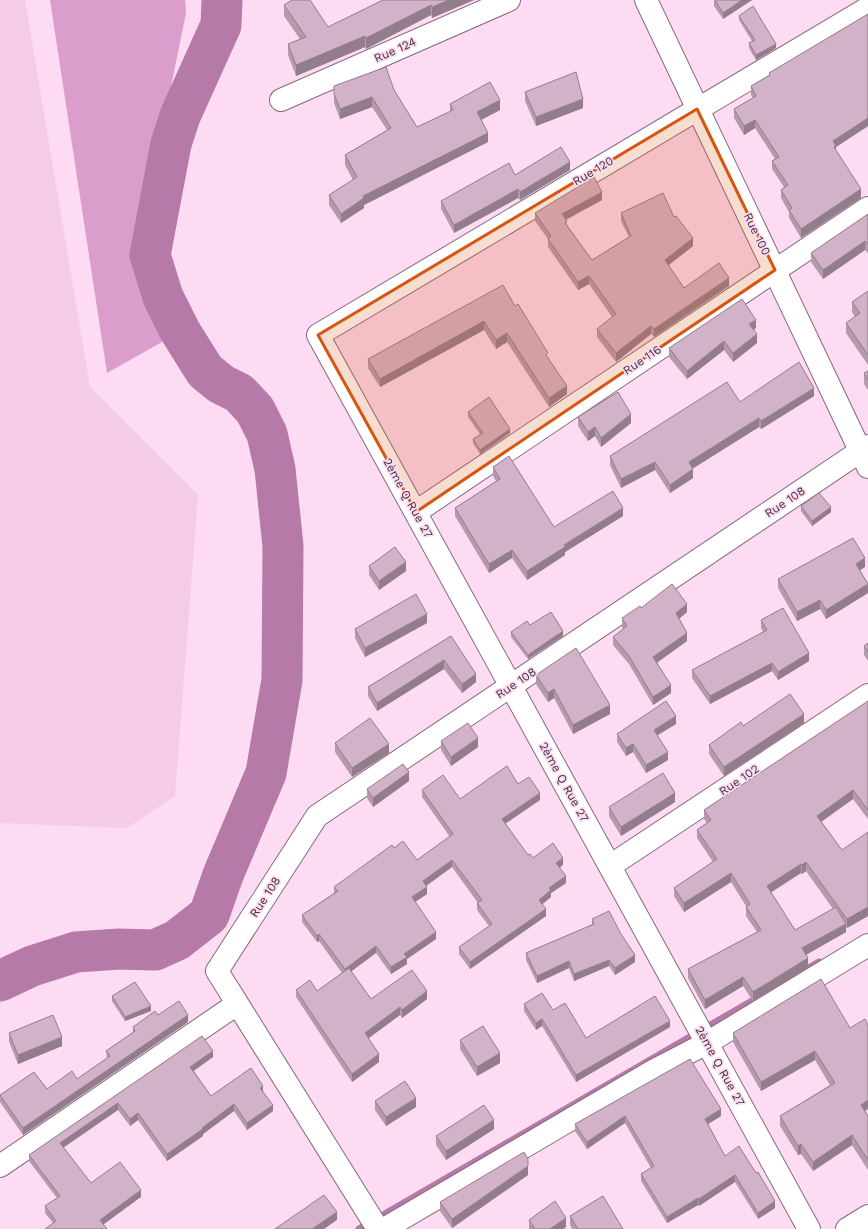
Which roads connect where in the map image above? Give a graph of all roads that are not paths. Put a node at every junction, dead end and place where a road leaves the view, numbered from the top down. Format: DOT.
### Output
graph roads {
  1 [pos="509,0"];
  2 [pos="646,0"];
  3 [pos="868,8"];
  4 [pos="281,100"];
  5 [pos="697,109"];
  6 [pos="868,208"];
  7 [pos="775,270"];
  8 [pos="318,335"];
  9 [pos="865,455"];
  10 [pos="416,512"];
  11 [pos="511,686"];
  12 [pos="868,695"];
  13 [pos="610,866"];
  14 [pos="868,945"];
  15 [pos="236,1004"];
  16 [pos="707,1043"];
  17 [pos="0,1166"];
  18 [pos="868,1216"];
  19 [pos="378,1229"];
  20 [pos="384,1229"];
  21 [pos="810,1229"];
  22 [pos="847,1229"];
  1 -- 4 [label="street, Rue 124"];
  2 -- 5 [label="street, Rue 100"];
  3 -- 5 [label="street, Rue 120"];
  5 -- 7 [label="street, Rue 100"];
  5 -- 8 [label="street, Rue 120"];
  6 -- 7 [label="street, Rue 116"];
  7 -- 9 [label="street, Rue 100"];
  7 -- 10 [label="street, Rue 116"];
  8 -- 10 [label="street, 2ème Q Rue 27"];
  9 -- 11 [label="street, Rue 108"];
  10 -- 11 [label="street, 2ème Q Rue 27"];
  11 -- 13 [label="street, 2ème Q Rue 27"];
  11 -- 15 [label="street, Rue 108"];
  12 -- 13 [label="street, Rue 102"];
  13 -- 16 [label="street, 2ème Q Rue 27"];
  14 -- 16 [label="street"];
  15 -- 17 [label="street"];
  15 -- 19 [label="street"];
  16 -- 20 [label="street"];
  16 -- 21 [label="street, 2ème Q Rue 27"];
  18 -- 22 [label="street"];
}
